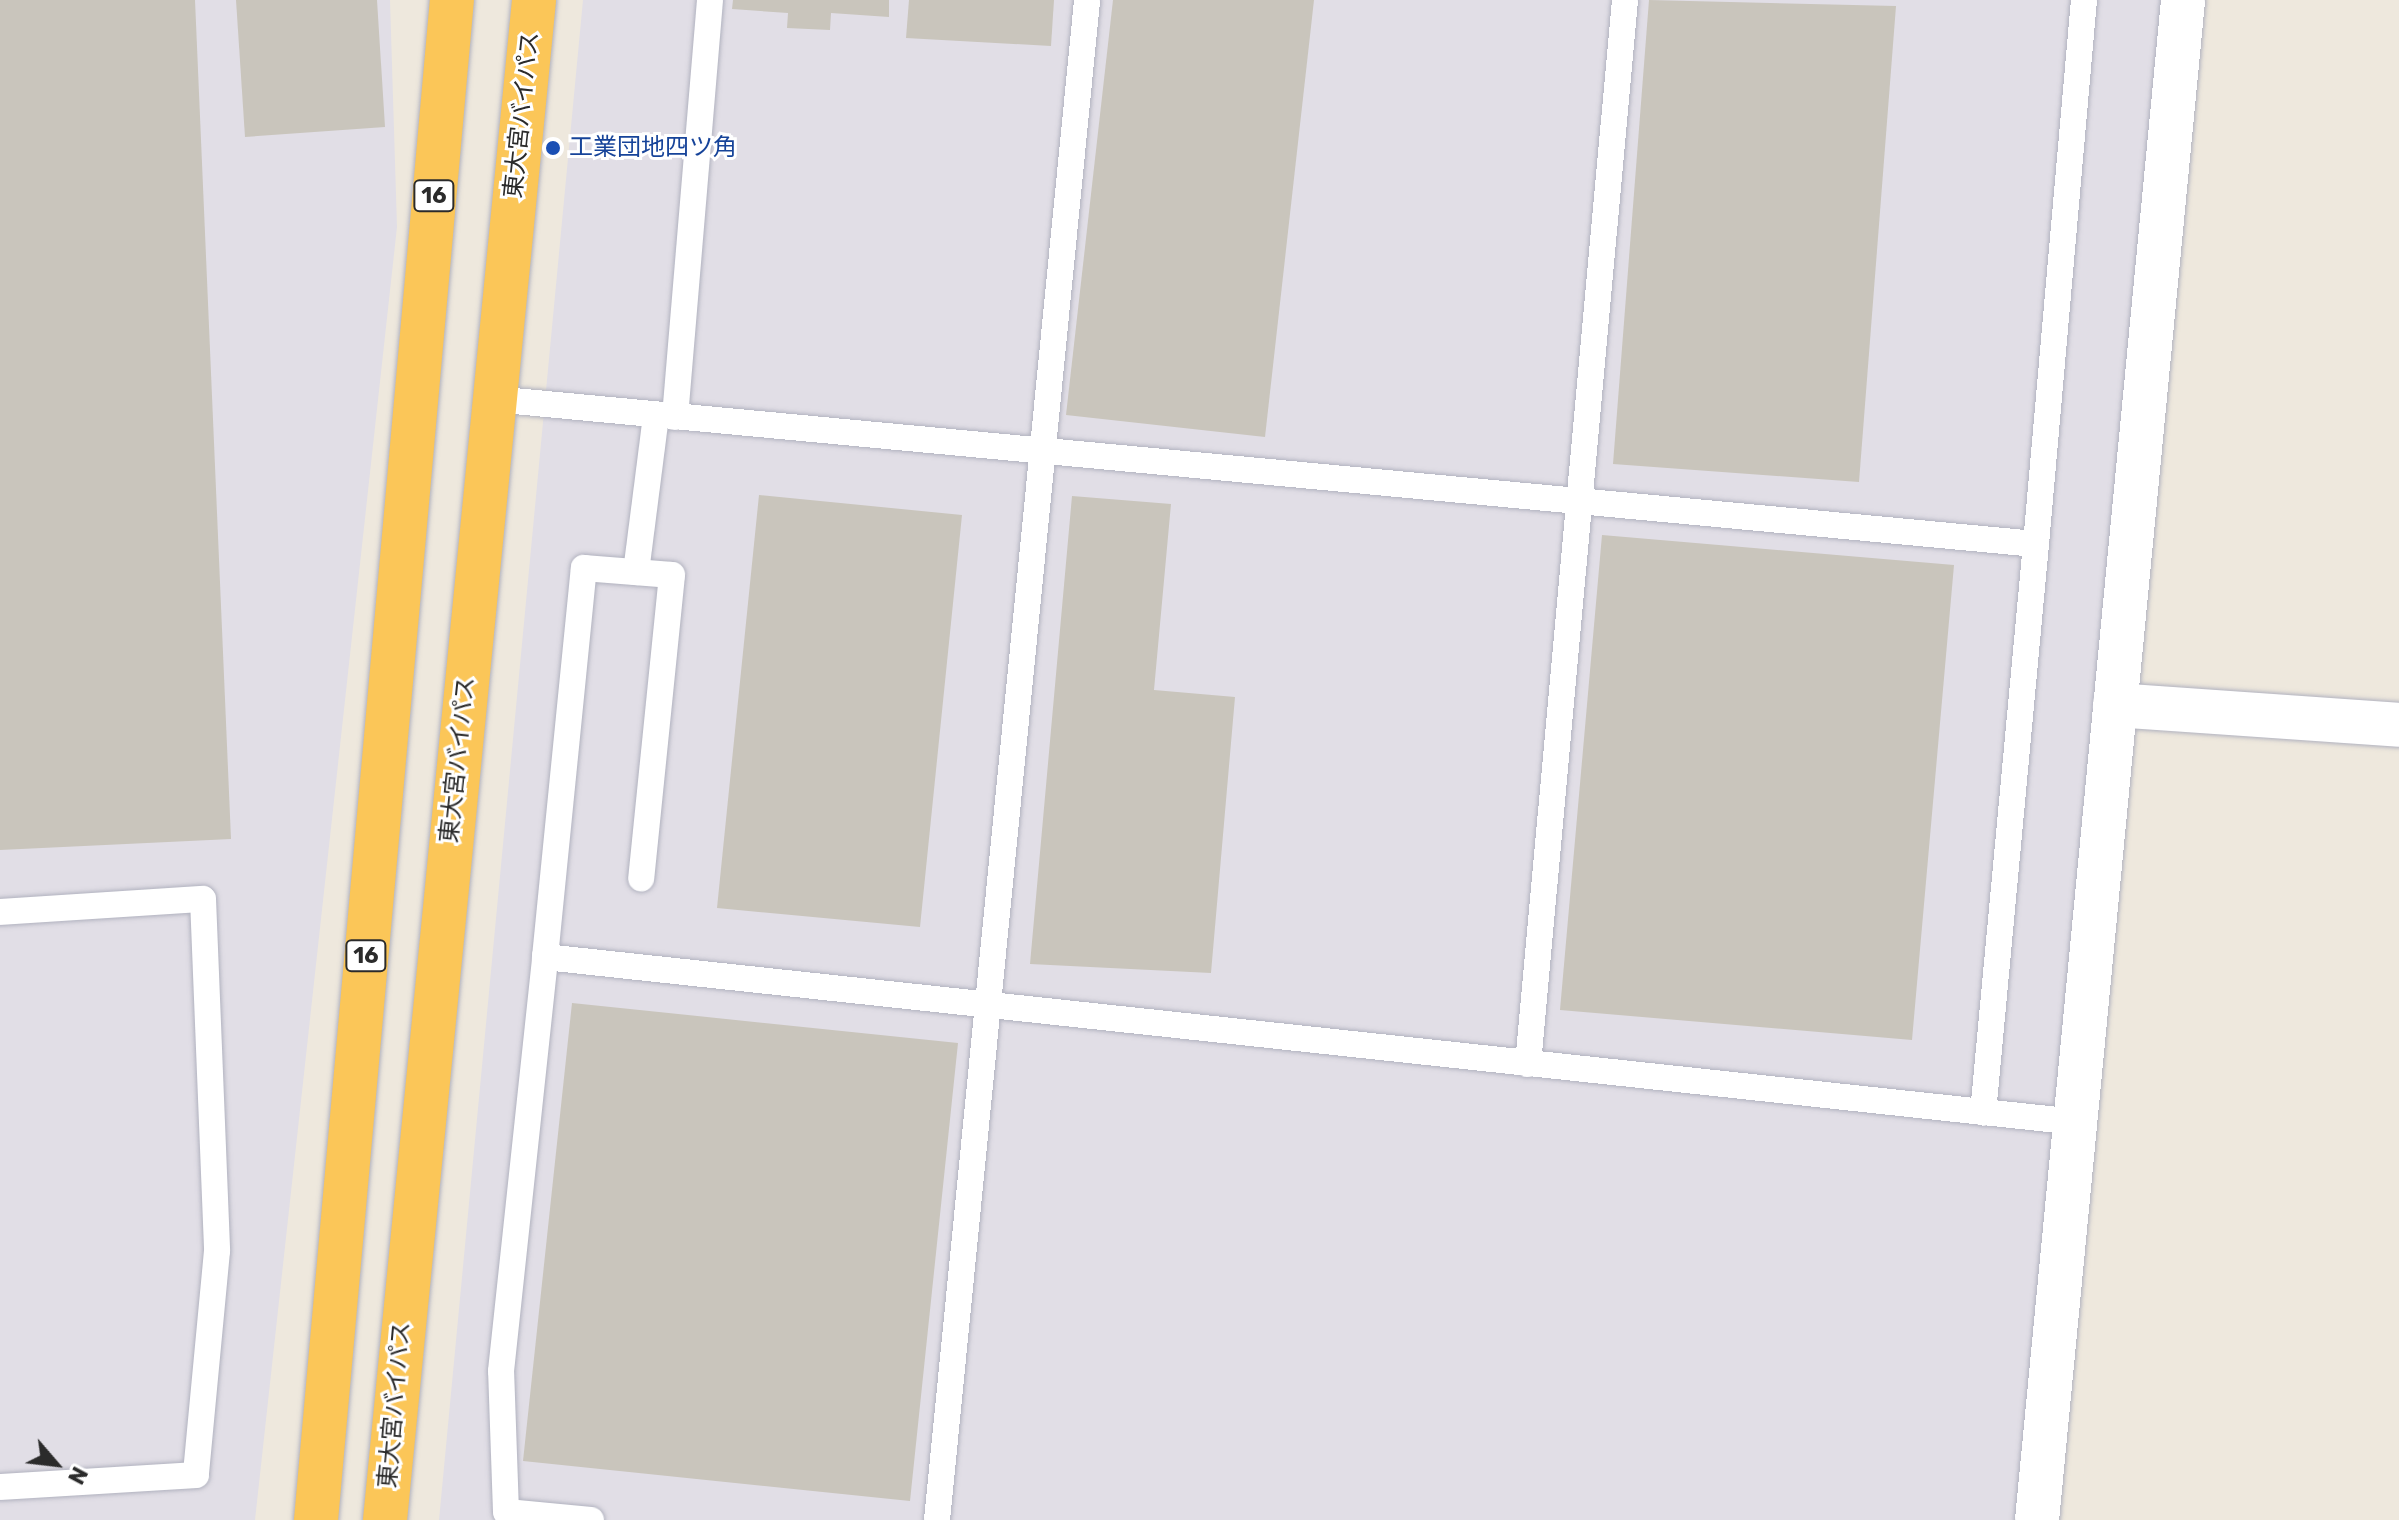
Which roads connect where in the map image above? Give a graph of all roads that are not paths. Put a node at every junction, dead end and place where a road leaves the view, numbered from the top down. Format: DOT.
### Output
graph roads {
  1 [pos="452,0"];
  2 [pos="534,0"];
  3 [pos="710,0"];
  4 [pos="1087,0"];
  5 [pos="1625,0"];
  6 [pos="2084,0"];
  7 [pos="2183,0"];
  8 [pos="493,399"];
  9 [pos="665,416"];
  10 [pos="1042,451"];
  11 [pos="1579,501"];
  12 [pos="2036,544"];
  13 [pos="636,572"];
  14 [pos="2115,705"];
  15 [pos="2399,725"];
  16 [pos="641,878"];
  17 [pos="0,912"];
  18 [pos="545,957"];
  19 [pos="988,1005"];
  20 [pos="1528,1064"];
  21 [pos="1983,1113"];
  22 [pos="2076,1122"];
  23 [pos="0,1487"];
  24 [pos="316,1520"];
  25 [pos="385,1520"];
  26 [pos="591,1520"];
  27 [pos="937,1520"];
  28 [pos="2037,1520"];
  1 -- 24 [label="highway, 16"];
  2 -- 8 [label="highway, 東大宮バイパス"];
  3 -- 9 [label="lane"];
  4 -- 10 [label="lane"];
  5 -- 11 [label="lane"];
  6 -- 12 [label="lane"];
  7 -- 14 [label="street"];
  8 -- 9 [label="lane"];
  8 -- 25 [label="highway, 東大宮バイパス"];
  9 -- 10 [label="lane"];
  9 -- 13 [label="lane"];
  10 -- 11 [label="lane"];
  10 -- 19 [label="lane"];
  11 -- 12 [label="lane"];
  11 -- 20 [label="lane"];
  12 -- 21 [label="lane"];
  13 -- 16 [label="lane"];
  13 -- 18 [label="lane"];
  14 -- 15 [label="street"];
  14 -- 22 [label="street"];
  17 -- 23 [label="lane"];
  18 -- 19 [label="lane"];
  18 -- 26 [label="lane"];
  19 -- 20 [label="lane"];
  19 -- 27 [label="lane"];
  20 -- 21 [label="lane"];
  21 -- 22 [label="lane"];
  22 -- 28 [label="street"];
}
